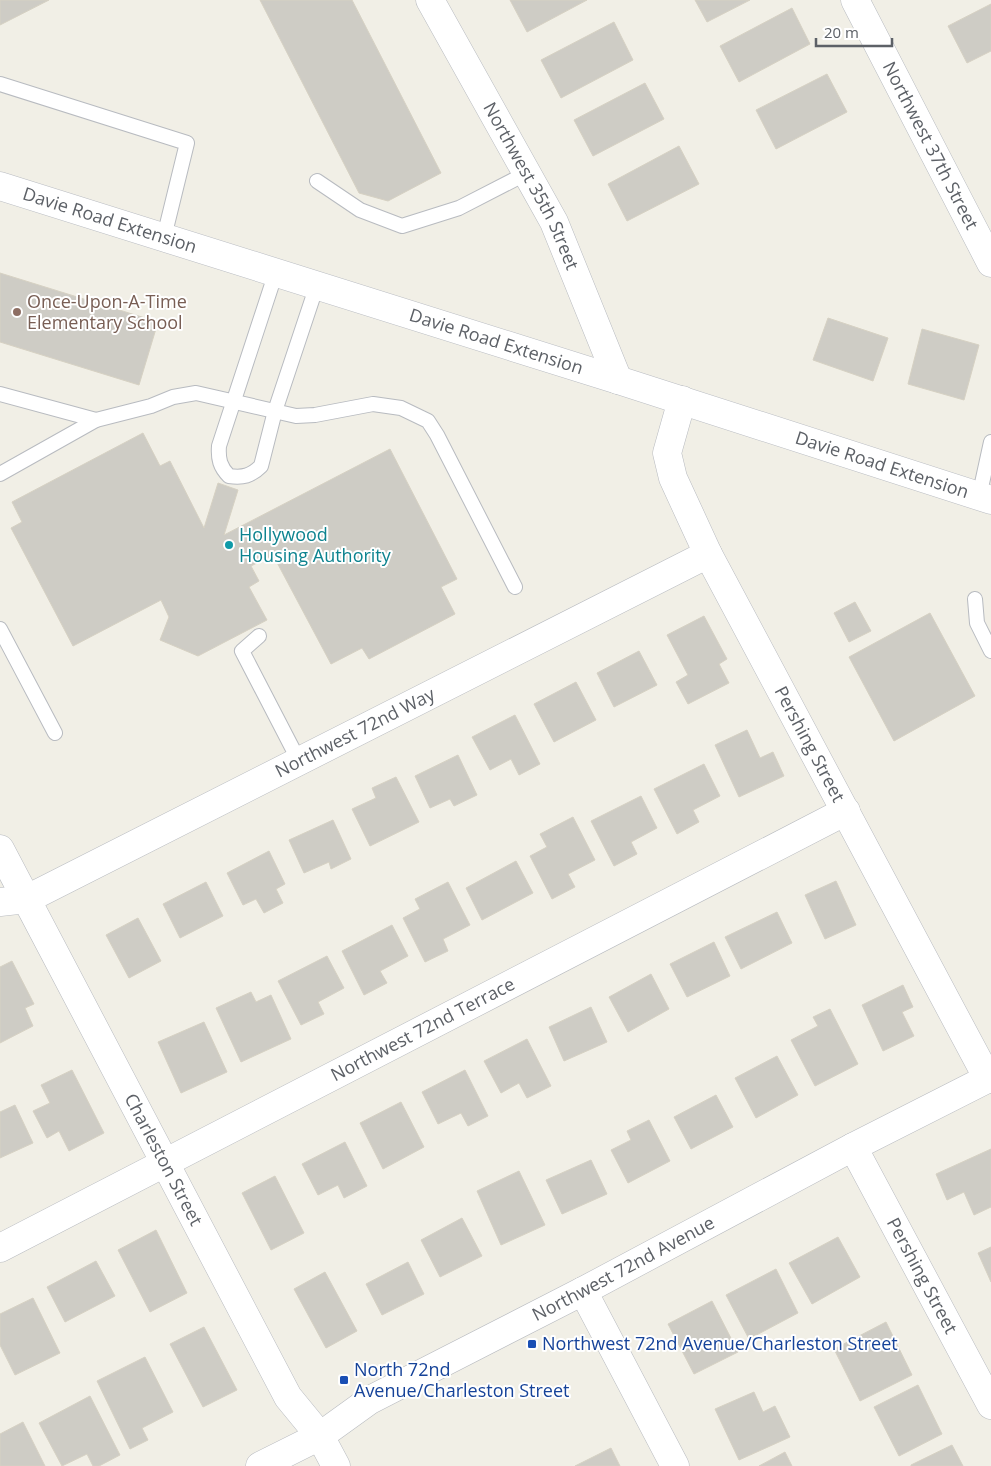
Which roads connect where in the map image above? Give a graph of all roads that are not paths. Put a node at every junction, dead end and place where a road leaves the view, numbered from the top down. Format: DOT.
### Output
graph roads {
  1 [pos="430,0"];
  2 [pos="855,0"];
  3 [pos="0,84"];
  4 [pos="527,173"];
  5 [pos="318,181"];
  6 [pos="0,186"];
  7 [pos="164,237"];
  8 [pos="991,263"];
  9 [pos="276,272"];
  10 [pos="317,285"];
  11 [pos="618,380"];
  12 [pos="0,394"];
  13 [pos="682,400"];
  14 [pos="235,401"];
  15 [pos="275,411"];
  16 [pos="96,420"];
  17 [pos="991,442"];
  18 [pos="0,474"];
  19 [pos="985,498"];
  20 [pos="708,554"];
  21 [pos="515,587"];
  22 [pos="975,599"];
  23 [pos="0,629"];
  24 [pos="259,636"];
  25 [pos="991,651"];
  26 [pos="56,733"];
  27 [pos="299,761"];
  28 [pos="846,811"];
  29 [pos="0,849"];
  30 [pos="27,899"];
  31 [pos="0,902"];
  32 [pos="989,1078"];
  33 [pos="853,1147"];
  34 [pos="166,1163"];
  35 [pos="0,1248"];
  36 [pos="583,1291"];
  37 [pos="991,1405"];
  38 [pos="320,1436"];
  39 [pos="260,1466"];
  40 [pos="336,1466"];
  41 [pos="675,1466"];
  1 -- 4 [label="street, Northwest 35th Street"];
  2 -- 8 [label="street, Northwest 37th Street"];
  3 -- 7 [label="lane"];
  4 -- 5 [label="lane"];
  4 -- 11 [label="street, Northwest 35th Street"];
  6 -- 7 [label="street, Davie Road Extension"];
  7 -- 9 [label="street, Davie Road Extension"];
  9 -- 10 [label="street, Davie Road Extension"];
  9 -- 14 [label="lane"];
  10 -- 11 [label="street, Davie Road Extension"];
  10 -- 15 [label="lane"];
  11 -- 13 [label="street, Davie Road Extension"];
  12 -- 16 [label="lane"];
  13 -- 19 [label="street, Davie Road Extension"];
  13 -- 20 [label="street, Pershing Street"];
  14 -- 15 [label="lane"];
  14 -- 15 [label="lane"];
  14 -- 16 [label="lane"];
  15 -- 21 [label="lane"];
  16 -- 18 [label="lane"];
  17 -- 19 [label="lane"];
  20 -- 27 [label="street, Northwest 72nd Way"];
  20 -- 28 [label="street, Pershing Street"];
  22 -- 25 [label="lane"];
  23 -- 26 [label="lane"];
  24 -- 27 [label="lane"];
  27 -- 30 [label="street, Northwest 72nd Way"];
  28 -- 32 [label="street, Pershing Street"];
  28 -- 34 [label="street, Northwest 72nd Terrace"];
  29 -- 30 [label="street, Charleston Street"];
  30 -- 31 [label="street, Northwest 72nd Way"];
  30 -- 34 [label="street, Charleston Street"];
  32 -- 33 [label="street, Northwest 72nd Avenue"];
  33 -- 36 [label="street, Northwest 72nd Avenue"];
  33 -- 37 [label="street, Pershing Street"];
  34 -- 35 [label="street, Northwest 72nd Terrace"];
  34 -- 38 [label="street, Charleston Street"];
  36 -- 38 [label="street, Northwest 72nd Avenue"];
  36 -- 41 [label="street"];
  38 -- 39 [label="street, Northwest 72nd Avenue"];
  38 -- 40 [label="street, Charleston Street"];
}
